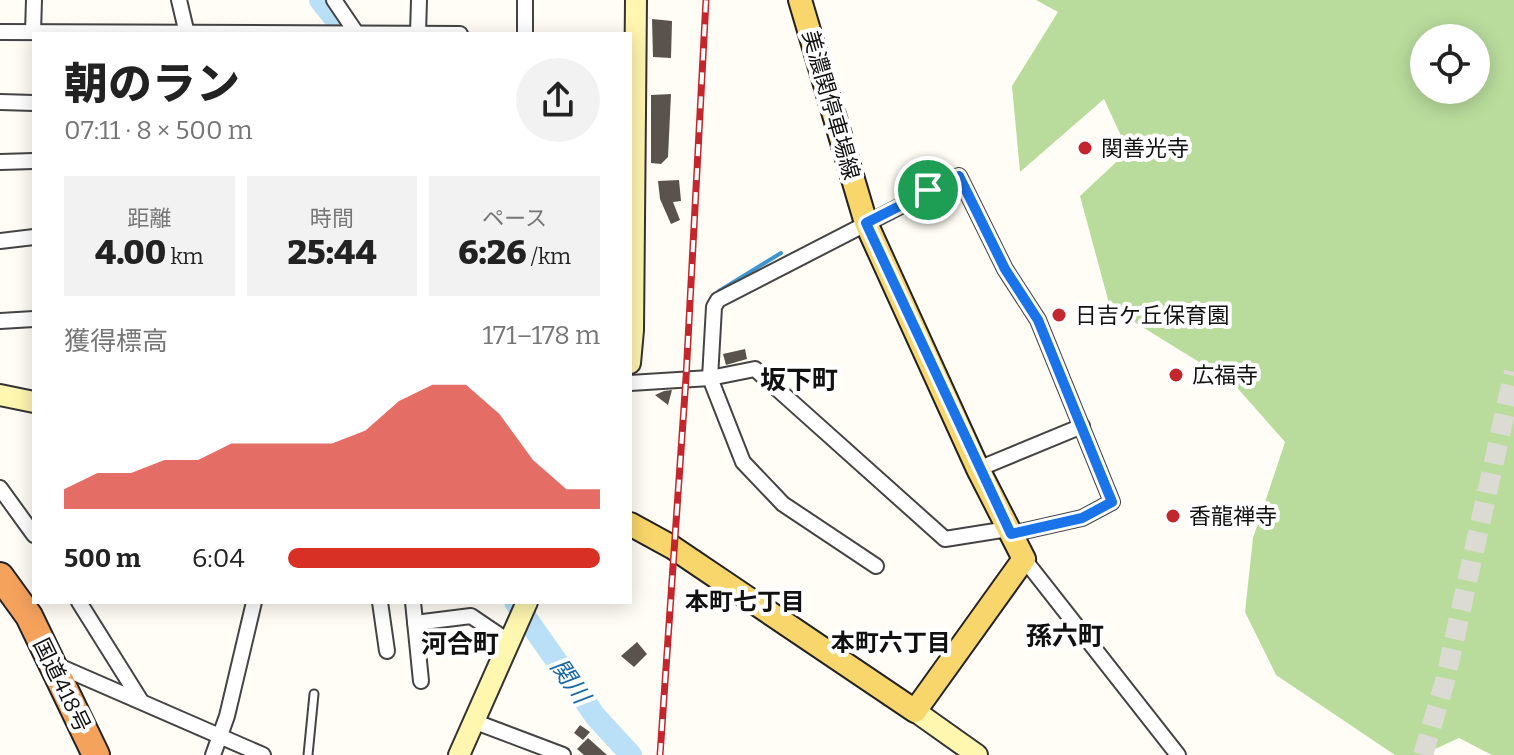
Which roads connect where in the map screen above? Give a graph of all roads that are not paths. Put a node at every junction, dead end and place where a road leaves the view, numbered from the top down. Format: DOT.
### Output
graph roads {
  1 [pos="34,0"];
  2 [pos="179,0"];
  3 [pos="334,0"];
  4 [pos="419,0"];
  5 [pos="525,0"];
  6 [pos="636,0"];
  7 [pos="800,0"];
  8 [pos="0,32"];
  9 [pos="33,32"];
  10 [pos="187,32"];
  11 [pos="356,32"];
  12 [pos="418,32"];
  13 [pos="525,32"];
  14 [pos="633,36"];
  15 [pos="0,102"];
  16 [pos="32,103"];
  17 [pos="632,145"];
  18 [pos="32,161"];
  19 [pos="0,162"];
  20 [pos="866,223"];
  21 [pos="32,237"];
  22 [pos="0,241"];
  23 [pos="32,319"];
  24 [pos="0,321"];
  25 [pos="710,378"];
  26 [pos="632,383"];
  27 [pos="0,395"];
  28 [pos="32,402"];
  29 [pos="1082,426"];
  30 [pos="978,469"];
  31 [pos="0,488"];
  32 [pos="632,525"];
  33 [pos="1010,531"];
  34 [pos="32,532"];
  35 [pos="1024,559"];
  36 [pos="876,566"];
  37 [pos="0,576"];
  38 [pos="80,604"];
  39 [pos="253,604"];
  40 [pos="380,604"];
  41 [pos="413,604"];
  42 [pos="526,604"];
  43 [pos="415,623"];
  44 [pos="512,633"];
  45 [pos="387,651"];
  46 [pos="52,663"];
  47 [pos="421,681"];
  48 [pos="314,694"];
  49 [pos="141,701"];
  50 [pos="915,711"];
  51 [pos="473,721"];
  52 [pos="219,735"];
  53 [pos="553,753"];
  54 [pos="96,755"];
  55 [pos="213,755"];
  56 [pos="263,755"];
  57 [pos="308,755"];
  58 [pos="459,755"];
  59 [pos="977,755"];
  60 [pos="1178,755"];
  1 -- 9 [label="street"];
  2 -- 10 [label="street"];
  3 -- 11 [label="street"];
  4 -- 12 [label="street"];
  5 -- 13 [label="street"];
  6 -- 14 [label="main road"];
  7 -- 20 [label="main road, 美濃関停車場線"];
  8 -- 9 [label="street"];
  14 -- 17 [label="main road"];
  15 -- 16 [label="street"];
  18 -- 19 [label="street"];
  20 -- 25 [label="street"];
  20 -- 29 [label="street"];
  20 -- 30 [label="main road, 美濃関停車場線"];
  21 -- 22 [label="street"];
  23 -- 24 [label="street"];
  25 -- 26 [label="street"];
  25 -- 33 [label="street"];
  25 -- 36 [label="street"];
  27 -- 28 [label="main road"];
  29 -- 30 [label="street"];
  29 -- 33 [label="street"];
  30 -- 33 [label="main road, 美濃関停車場線"];
  31 -- 34 [label="street"];
  32 -- 50 [label="main road"];
  33 -- 35 [label="main road, 美濃関停車場線"];
  35 -- 50 [label="main road"];
  35 -- 60 [label="street"];
  37 -- 46 [label="highway, 国道418号"];
  38 -- 49 [label="street"];
  39 -- 52 [label="street"];
  40 -- 45 [label="street"];
  41 -- 43 [label="street"];
  42 -- 44 [label="main road"];
  43 -- 44 [label="street"];
  43 -- 47 [label="street"];
  44 -- 51 [label="main road"];
  46 -- 49 [label="street"];
  46 -- 54 [label="highway, 国道418号"];
  48 -- 57 [label="lane"];
  49 -- 52 [label="street"];
  50 -- 59 [label="main road"];
  51 -- 53 [label="street"];
  51 -- 58 [label="main road"];
  52 -- 55 [label="street"];
  52 -- 56 [label="street"];
}
